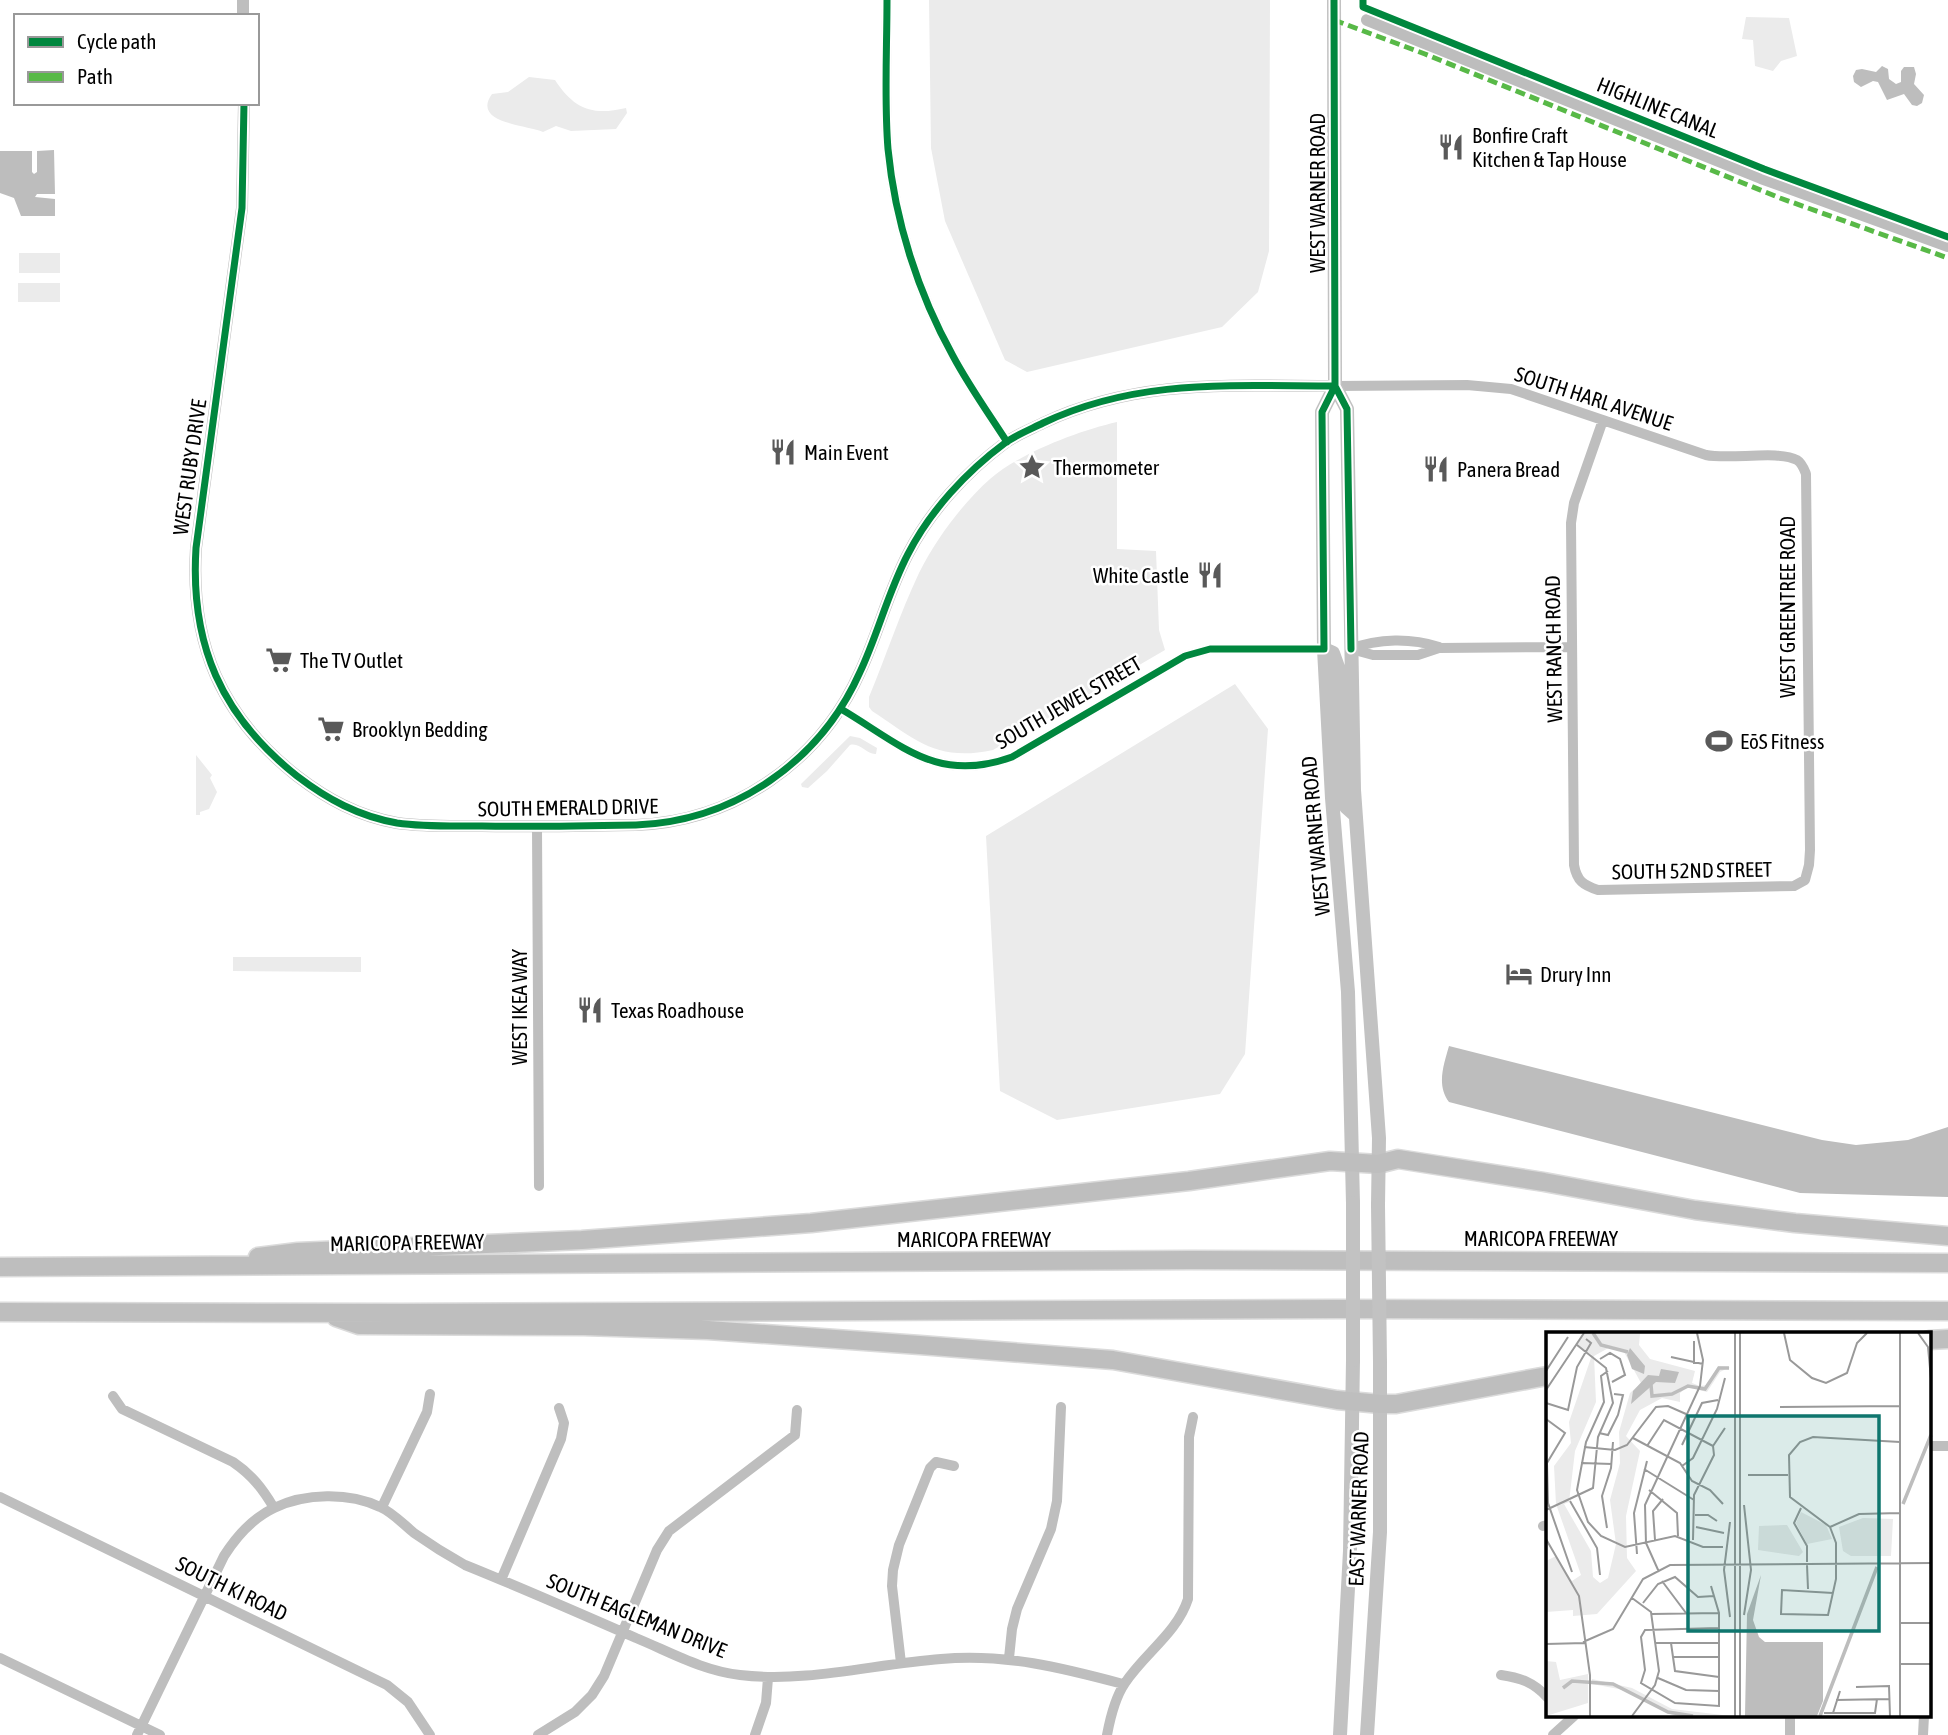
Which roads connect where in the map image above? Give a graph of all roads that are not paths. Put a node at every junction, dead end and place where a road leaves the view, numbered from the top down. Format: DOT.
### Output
graph roads {
  1 [pos="887,0"];
  2 [pos="1334,0"];
  3 [pos="244,105"];
  4 [pos="1335,386"];
  5 [pos="1603,420"];
  6 [pos="1007,442"];
  7 [pos="1798,461"];
  8 [pos="1572,647"];
  9 [pos="1324,649"];
  10 [pos="1351,649"];
  11 [pos="841,709"];
  12 [pos="319,793"];
  13 [pos="1356,815"];
  14 [pos="537,827"];
  15 [pos="1805,880"];
  16 [pos="1580,881"];
  17 [pos="1352,1164"];
  18 [pos="1378,1164"];
  19 [pos="539,1186"];
  20 [pos="1948,1236"];
  21 [pos="1948,1263"];
  22 [pos="0,1267"];
  23 [pos="181,1267"];
  24 [pos="1380,1283"];
  25 [pos="1353,1286"];
  26 [pos="1948,1311"];
  27 [pos="0,1312"];
  28 [pos="323,1312"];
  29 [pos="1948,1339"];
  30 [pos="1930,1340"];
  31 [pos="1546,1376"];
  32 [pos="430,1394"];
  33 [pos="113,1396"];
  34 [pos="1353,1402"];
  35 [pos="1381,1404"];
  36 [pos="1061,1407"];
  37 [pos="559,1408"];
  38 [pos="796,1410"];
  39 [pos="1193,1418"];
  40 [pos="1930,1446"];
  41 [pos="1948,1446"];
  42 [pos="954,1466"];
  43 [pos="0,1497"];
  44 [pos="382,1507"];
  45 [pos="274,1508"];
  46 [pos="501,1580"];
  47 [pos="205,1597"];
  48 [pos="623,1632"];
  49 [pos="0,1658"];
  50 [pos="1009,1658"];
  51 [pos="901,1663"];
  52 [pos="1501,1675"];
  53 [pos="768,1678"];
  54 [pos="1124,1684"];
  55 [pos="1546,1696"];
  56 [pos="1569,1718"];
  57 [pos="139,1730"];
  58 [pos="160,1735"];
  59 [pos="430,1735"];
  60 [pos="538,1735"];
  61 [pos="755,1735"];
  62 [pos="1107,1735"];
  63 [pos="1340,1735"];
  64 [pos="1367,1735"];
  65 [pos="1553,1735"];
  1 -- 6 [label="street"];
  2 -- 4 [label="main road, WEST WARNER ROAD"];
  3 -- 12 [label="street, WEST RUBY DRIVE"];
  4 -- 5 [label="street, SOUTH HARL AVENUE"];
  4 -- 6 [label="street, SOUTH EMERALD DRIVE"];
  4 -- 9 [label="main road, WEST WARNER ROAD"];
  4 -- 10 [label="main road, WEST WARNER ROAD"];
  5 -- 7 [label="street, SOUTH HARL AVENUE"];
  5 -- 8 [label="street, WEST RANCH ROAD"];
  6 -- 11 [label="street, SOUTH EMERALD DRIVE"];
  7 -- 15 [label="street, WEST GREENTREE ROAD"];
  8 -- 10 [label="street"];
  8 -- 16 [label="street, WEST RANCH ROAD"];
  9 -- 11 [label="street, SOUTH JEWEL STREET"];
  9 -- 13 [label="main road"];
  9 -- 17 [label="main road, WEST WARNER ROAD"];
  10 -- 13 [label="main road, WEST WARNER ROAD"];
  11 -- 14 [label="street, SOUTH EMERALD DRIVE"];
  12 -- 14 [label="street, SOUTH EMERALD DRIVE"];
  13 -- 18 [label="main road, WEST WARNER ROAD"];
  14 -- 19 [label="street, WEST IKEA WAY"];
  15 -- 16 [label="street, SOUTH 52ND STREET"];
  17 -- 18 [label="highway"];
  17 -- 23 [label="highway"];
  17 -- 25 [label="main road, WEST WARNER ROAD, bridge"];
  18 -- 20 [label="highway"];
  18 -- 24 [label="main road, WEST WARNER ROAD, bridge"];
  21 -- 23 [label="highway, MARICOPA FREEWAY"];
  22 -- 23 [label="highway, MARICOPA FREEWAY"];
  24 -- 35 [label="main road, EAST WARNER ROAD, bridge"];
  25 -- 34 [label="main road, EAST WARNER ROAD, bridge"];
  26 -- 28 [label="highway"];
  27 -- 28 [label="highway"];
  28 -- 34 [label="highway"];
  29 -- 30 [label="highway"];
  31 -- 35 [label="highway"];
  32 -- 44 [label="street"];
  33 -- 45 [label="street"];
  34 -- 35 [label="highway"];
  34 -- 63 [label="main road, EAST WARNER ROAD"];
  35 -- 64 [label="main road, EAST WARNER ROAD"];
  36 -- 50 [label="street"];
  37 -- 46 [label="street"];
  38 -- 48 [label="street"];
  39 -- 54 [label="street"];
  40 -- 41 [label="street"];
  42 -- 51 [label="street"];
  43 -- 47 [label="street, SOUTH KI ROAD"];
  44 -- 45 [label="street, SOUTH EAGLEMAN DRIVE"];
  44 -- 46 [label="street, SOUTH EAGLEMAN DRIVE"];
  45 -- 47 [label="street, SOUTH EAGLEMAN DRIVE"];
  46 -- 48 [label="street, SOUTH EAGLEMAN DRIVE"];
  47 -- 57 [label="street, SOUTH EAGLEMAN DRIVE"];
  47 -- 59 [label="street, SOUTH KI ROAD"];
  48 -- 53 [label="street, SOUTH EAGLEMAN DRIVE"];
  48 -- 60 [label="street"];
  49 -- 57 [label="street"];
  50 -- 51 [label="street, SOUTH EAGLEMAN DRIVE"];
  50 -- 54 [label="street, SOUTH EAGLEMAN DRIVE"];
  51 -- 53 [label="street, SOUTH EAGLEMAN DRIVE"];
  52 -- 55 [label="street"];
  53 -- 61 [label="street"];
  54 -- 62 [label="street"];
  56 -- 65 [label="street"];
  57 -- 58 [label="street"];
}
